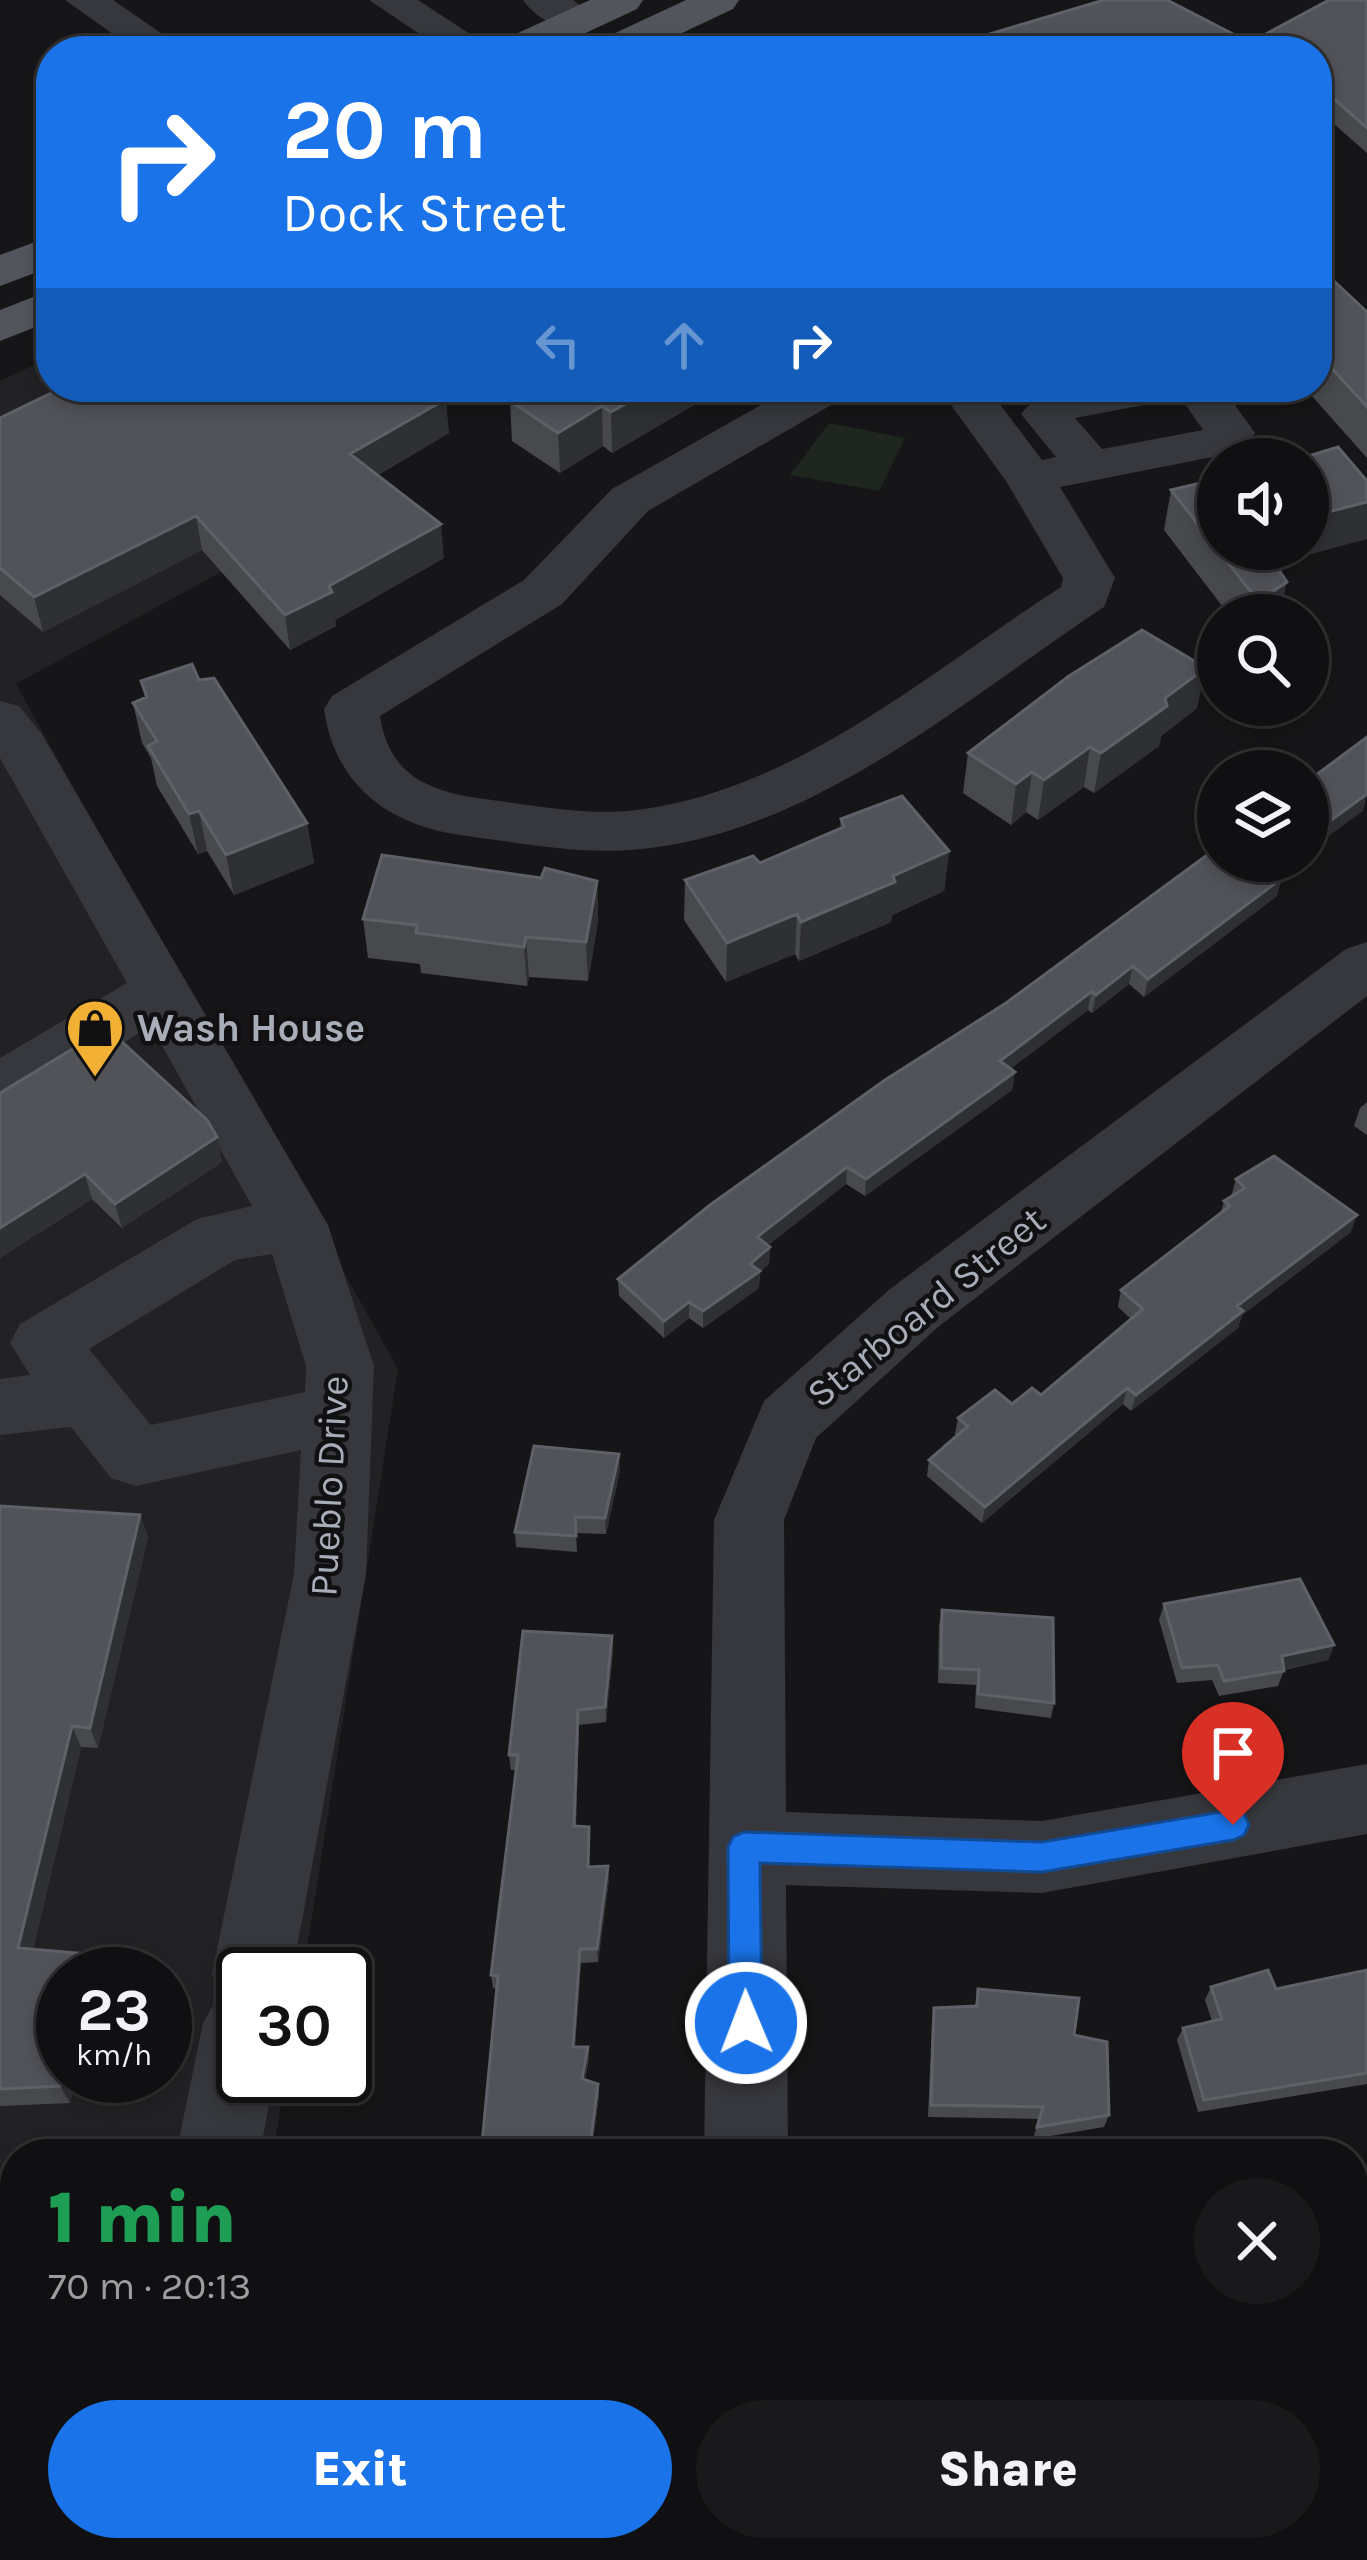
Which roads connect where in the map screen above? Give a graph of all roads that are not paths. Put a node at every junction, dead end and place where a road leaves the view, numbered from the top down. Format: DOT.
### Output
graph roads {
  1 [pos="86,0"];
  2 [pos="623,0"];
  3 [pos="719,0"];
  4 [pos="408,3"];
  5 [pos="561,10"];
  6 [pos="142,36"];
  7 [pos="454,36"];
  8 [pos="531,36"];
  9 [pos="643,36"];
  10 [pos="36,256"];
  11 [pos="0,272"];
  12 [pos="36,311"];
  13 [pos="0,327"];
  14 [pos="802,402"];
  15 [pos="973,402"];
  16 [pos="1085,402"];
  17 [pos="1208,402"];
  18 [pos="1093,469"];
  19 [pos="1029,477"];
  20 [pos="7,741"];
  21 [pos="1367,964"];
  22 [pos="161,991"];
  23 [pos="0,1087"];
  24 [pos="296,1225"];
  25 [pos="87,1397"];
  26 [pos="0,1407"];
  27 [pos="338,1414"];
  28 [pos="1367,1799"];
  29 [pos="744,1847"];
  30 [pos="257,1947"];
  31 [pos="228,2103"];
  32 [pos="221,2139"];
  33 [pos="746,2139"];
  1 -- 6 [label="street"];
  2 -- 5 [label="main road"];
  3 -- 9 [label="main road"];
  4 -- 7 [label="street"];
  5 -- 8 [label="main road"];
  10 -- 11 [label="main road"];
  12 -- 13 [label="main road"];
  14 -- 19 [label="street"];
  15 -- 19 [label="street"];
  16 -- 18 [label="street"];
  17 -- 18 [label="street"];
  18 -- 19 [label="street"];
  20 -- 22 [label="street, Pueblo Drive"];
  21 -- 29 [label="street, Starboard Street"];
  22 -- 23 [label="street"];
  22 -- 24 [label="street, Pueblo Drive"];
  24 -- 25 [label="street"];
  24 -- 27 [label="street, Pueblo Drive"];
  25 -- 26 [label="street"];
  25 -- 27 [label="street"];
  27 -- 30 [label="street, Pueblo Drive"];
  28 -- 29 [label="street"];
  29 -- 33 [label="street, Starboard Street"];
  31 -- 32 [label="street"];
}
